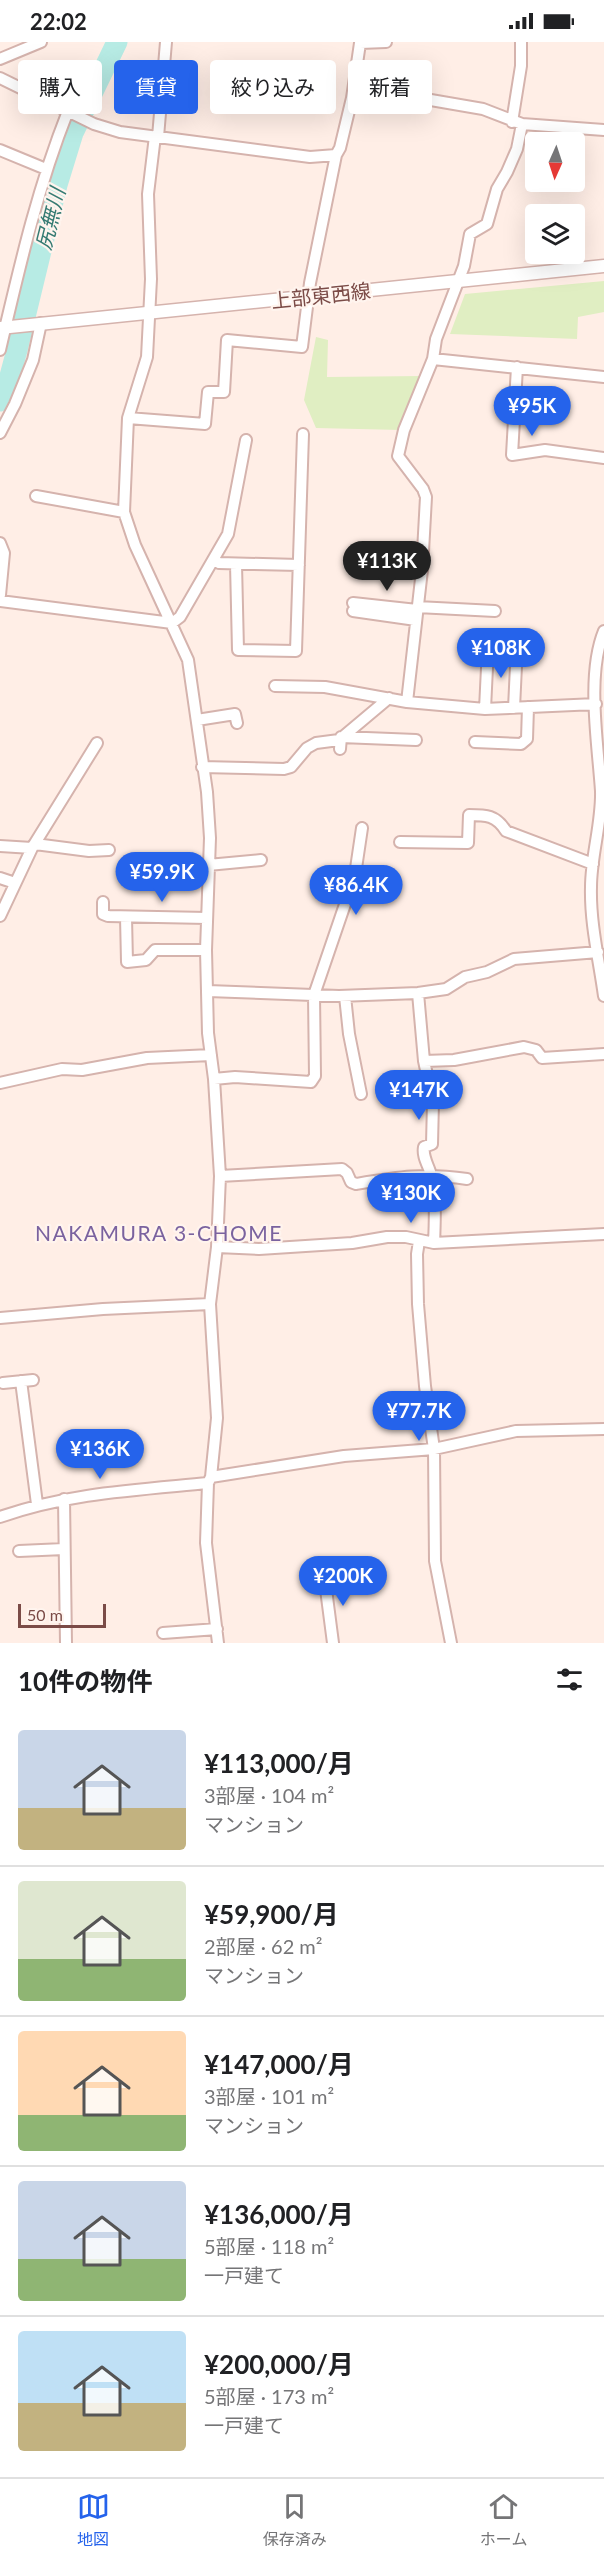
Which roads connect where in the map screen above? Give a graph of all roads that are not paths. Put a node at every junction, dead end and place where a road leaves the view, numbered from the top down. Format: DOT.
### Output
graph roads {
  1 [pos="41,42"];
  2 [pos="166,42"];
  3 [pos="360,42"];
  4 [pos="386,42"];
  5 [pos="521,42"];
  6 [pos="0,58"];
  7 [pos="357,60"];
  8 [pos="0,79"];
  9 [pos="18,87"];
  10 [pos="432,101"];
  11 [pos="69,114"];
  12 [pos="74,114"];
  13 [pos="348,114"];
  14 [pos="517,123"];
  15 [pos="604,130"];
  16 [pos="156,137"];
  17 [pos="0,150"];
  18 [pos="336,155"];
  19 [pos="46,169"];
  20 [pos="604,266"];
  21 [pos="459,280"];
  22 [pos="310,297"];
  23 [pos="149,314"];
  24 [pos="39,324"];
  25 [pos="5,327"];
  26 [pos="0,350"];
  27 [pos="433,359"];
  28 [pos="517,367"];
  29 [pos="604,377"];
  30 [pos="128,418"];
  31 [pos="0,433"];
  32 [pos="303,434"];
  33 [pos="246,440"];
  34 [pos="604,458"];
  35 [pos="36,496"];
  36 [pos="124,512"];
  37 [pos="0,543"];
  38 [pos="215,561"];
  39 [pos="236,564"];
  40 [pos="299,565"];
  41 [pos="0,595"];
  42 [pos="0,601"];
  43 [pos="353,607"];
  44 [pos="495,611"];
  45 [pos="417,612"];
  46 [pos="172,623"];
  47 [pos="604,631"];
  48 [pos="517,645"];
  49 [pos="488,647"];
  50 [pos="275,686"];
  51 [pos="389,699"];
  52 [pos="407,702"];
  53 [pos="596,704"];
  54 [pos="528,707"];
  55 [pos="514,708"];
  56 [pos="485,709"];
  57 [pos="197,720"];
  58 [pos="237,723"];
  59 [pos="416,740"];
  60 [pos="475,742"];
  61 [pos="97,743"];
  62 [pos="341,743"];
  63 [pos="202,767"];
  64 [pos="362,828"];
  65 [pos="400,842"];
  66 [pos="0,846"];
  67 [pos="34,846"];
  68 [pos="109,850"];
  69 [pos="261,860"];
  70 [pos="593,864"];
  71 [pos="208,865"];
  72 [pos="0,878"];
  73 [pos="15,883"];
  74 [pos="103,902"];
  75 [pos="604,909"];
  76 [pos="591,911"];
  77 [pos="0,916"];
  78 [pos="126,916"];
  79 [pos="207,918"];
  80 [pos="206,950"];
  81 [pos="598,952"];
  82 [pos="208,991"];
  83 [pos="418,993"];
  84 [pos="314,995"];
  85 [pos="345,996"];
  86 [pos="604,996"];
  87 [pos="604,1054"];
  88 [pos="211,1055"];
  89 [pos="423,1061"];
  90 [pos="214,1079"];
  91 [pos="0,1083"];
  92 [pos="361,1094"];
  93 [pos="431,1174"];
  94 [pos="220,1176"];
  95 [pos="467,1179"];
  96 [pos="604,1234"];
  97 [pos="420,1241"];
  98 [pos="434,1243"];
  99 [pos="217,1247"];
  100 [pos="210,1304"];
  101 [pos="0,1318"];
  102 [pos="33,1380"];
  103 [pos="21,1381"];
  104 [pos="3,1383"];
  105 [pos="604,1429"];
  106 [pos="434,1449"];
  107 [pos="30,1450"];
  108 [pos="19,1451"];
  109 [pos="209,1480"];
  110 [pos="64,1499"];
  111 [pos="37,1504"];
  112 [pos="0,1517"];
  113 [pos="64,1549"];
  114 [pos="19,1551"];
  115 [pos="324,1574"];
  116 [pos="339,1594"];
  117 [pos="327,1596"];
  118 [pos="217,1629"];
  119 [pos="163,1633"];
  120 [pos="66,1643"];
  121 [pos="218,1643"];
  122 [pos="333,1643"];
  123 [pos="451,1643"];
  1 -- 6 [label="street"];
  2 -- 16 [label="street"];
  3 -- 4 [label="street"];
  3 -- 7 [label="street"];
  5 -- 14 [label="street"];
  8 -- 9 [label="street"];
  10 -- 14 [label="street"];
  11 -- 19 [label="street"];
  12 -- 16 [label="street"];
  13 -- 18 [label="street"];
  14 -- 15 [label="street"];
  14 -- 21 [label="street"];
  16 -- 18 [label="street"];
  16 -- 23 [label="street"];
  17 -- 19 [label="street"];
  18 -- 22 [label="street"];
  19 -- 25 [label="street"];
  20 -- 21 [label="street, 上部東西線"];
  21 -- 22 [label="street, 上部東西線"];
  21 -- 27 [label="street"];
  22 -- 23 [label="street, 上部東西線"];
  22 -- 30 [label="street"];
  23 -- 24 [label="street, 上部東西線"];
  23 -- 30 [label="street"];
  24 -- 25 [label="street, 上部東西線"];
  24 -- 31 [label="street"];
  25 -- 26 [label="street"];
  27 -- 28 [label="street"];
  27 -- 45 [label="street"];
  28 -- 29 [label="street"];
  28 -- 34 [label="street"];
  30 -- 36 [label="street"];
  32 -- 40 [label="street"];
  33 -- 38 [label="street"];
  35 -- 36 [label="street"];
  36 -- 46 [label="street"];
  37 -- 41 [label="street"];
  38 -- 39 [label="street"];
  38 -- 46 [label="street"];
  39 -- 40 [label="street"];
  39 -- 40 [label="street"];
  42 -- 46 [label="street"];
  43 -- 45 [label="street"];
  44 -- 45 [label="street"];
  45 -- 52 [label="street"];
  46 -- 57 [label="street"];
  47 -- 53 [label="street"];
  48 -- 55 [label="street"];
  49 -- 56 [label="street"];
  50 -- 51 [label="street"];
  51 -- 52 [label="street"];
  51 -- 62 [label="street"];
  52 -- 56 [label="street"];
  53 -- 54 [label="street"];
  53 -- 70 [label="street"];
  54 -- 55 [label="street"];
  54 -- 60 [label="street"];
  55 -- 56 [label="street"];
  57 -- 58 [label="street"];
  57 -- 63 [label="street"];
  59 -- 62 [label="street"];
  61 -- 67 [label="street"];
  62 -- 63 [label="street"];
  63 -- 71 [label="street"];
  64 -- 84 [label="street"];
  65 -- 70 [label="street"];
  66 -- 67 [label="street"];
  67 -- 68 [label="street"];
  67 -- 73 [label="street"];
  69 -- 71 [label="street"];
  70 -- 76 [label="street"];
  71 -- 79 [label="street"];
  72 -- 73 [label="street"];
  73 -- 77 [label="street"];
  74 -- 78 [label="street"];
  75 -- 76 [label="street"];
  76 -- 81 [label="street"];
  78 -- 79 [label="street"];
  78 -- 80 [label="street"];
  79 -- 80 [label="street"];
  80 -- 82 [label="street"];
  81 -- 83 [label="street"];
  81 -- 86 [label="street"];
  82 -- 84 [label="street"];
  82 -- 88 [label="street"];
  83 -- 85 [label="street"];
  83 -- 89 [label="street"];
  84 -- 85 [label="street"];
  84 -- 90 [label="street"];
  85 -- 92 [label="street"];
  87 -- 89 [label="street"];
  88 -- 90 [label="street"];
  88 -- 91 [label="street"];
  89 -- 93 [label="street"];
  90 -- 94 [label="street"];
  93 -- 94 [label="street"];
  93 -- 95 [label="street"];
  93 -- 98 [label="street"];
  94 -- 99 [label="street"];
  96 -- 98 [label="street"];
  97 -- 98 [label="street"];
  97 -- 99 [label="street"];
  97 -- 106 [label="street"];
  99 -- 100 [label="street"];
  100 -- 101 [label="street"];
  100 -- 109 [label="street"];
  102 -- 103 [label="street"];
  103 -- 104 [label="street"];
  103 -- 107 [label="street"];
  105 -- 106 [label="street"];
  106 -- 109 [label="street"];
  106 -- 123 [label="street"];
  107 -- 108 [label="street"];
  107 -- 111 [label="street"];
  109 -- 110 [label="street"];
  109 -- 118 [label="street"];
  110 -- 111 [label="street"];
  110 -- 113 [label="street"];
  111 -- 112 [label="street"];
  113 -- 114 [label="street"];
  113 -- 120 [label="street"];
  115 -- 117 [label="street"];
  116 -- 117 [label="street"];
  117 -- 122 [label="street"];
  118 -- 119 [label="street"];
  118 -- 121 [label="street"];
}
